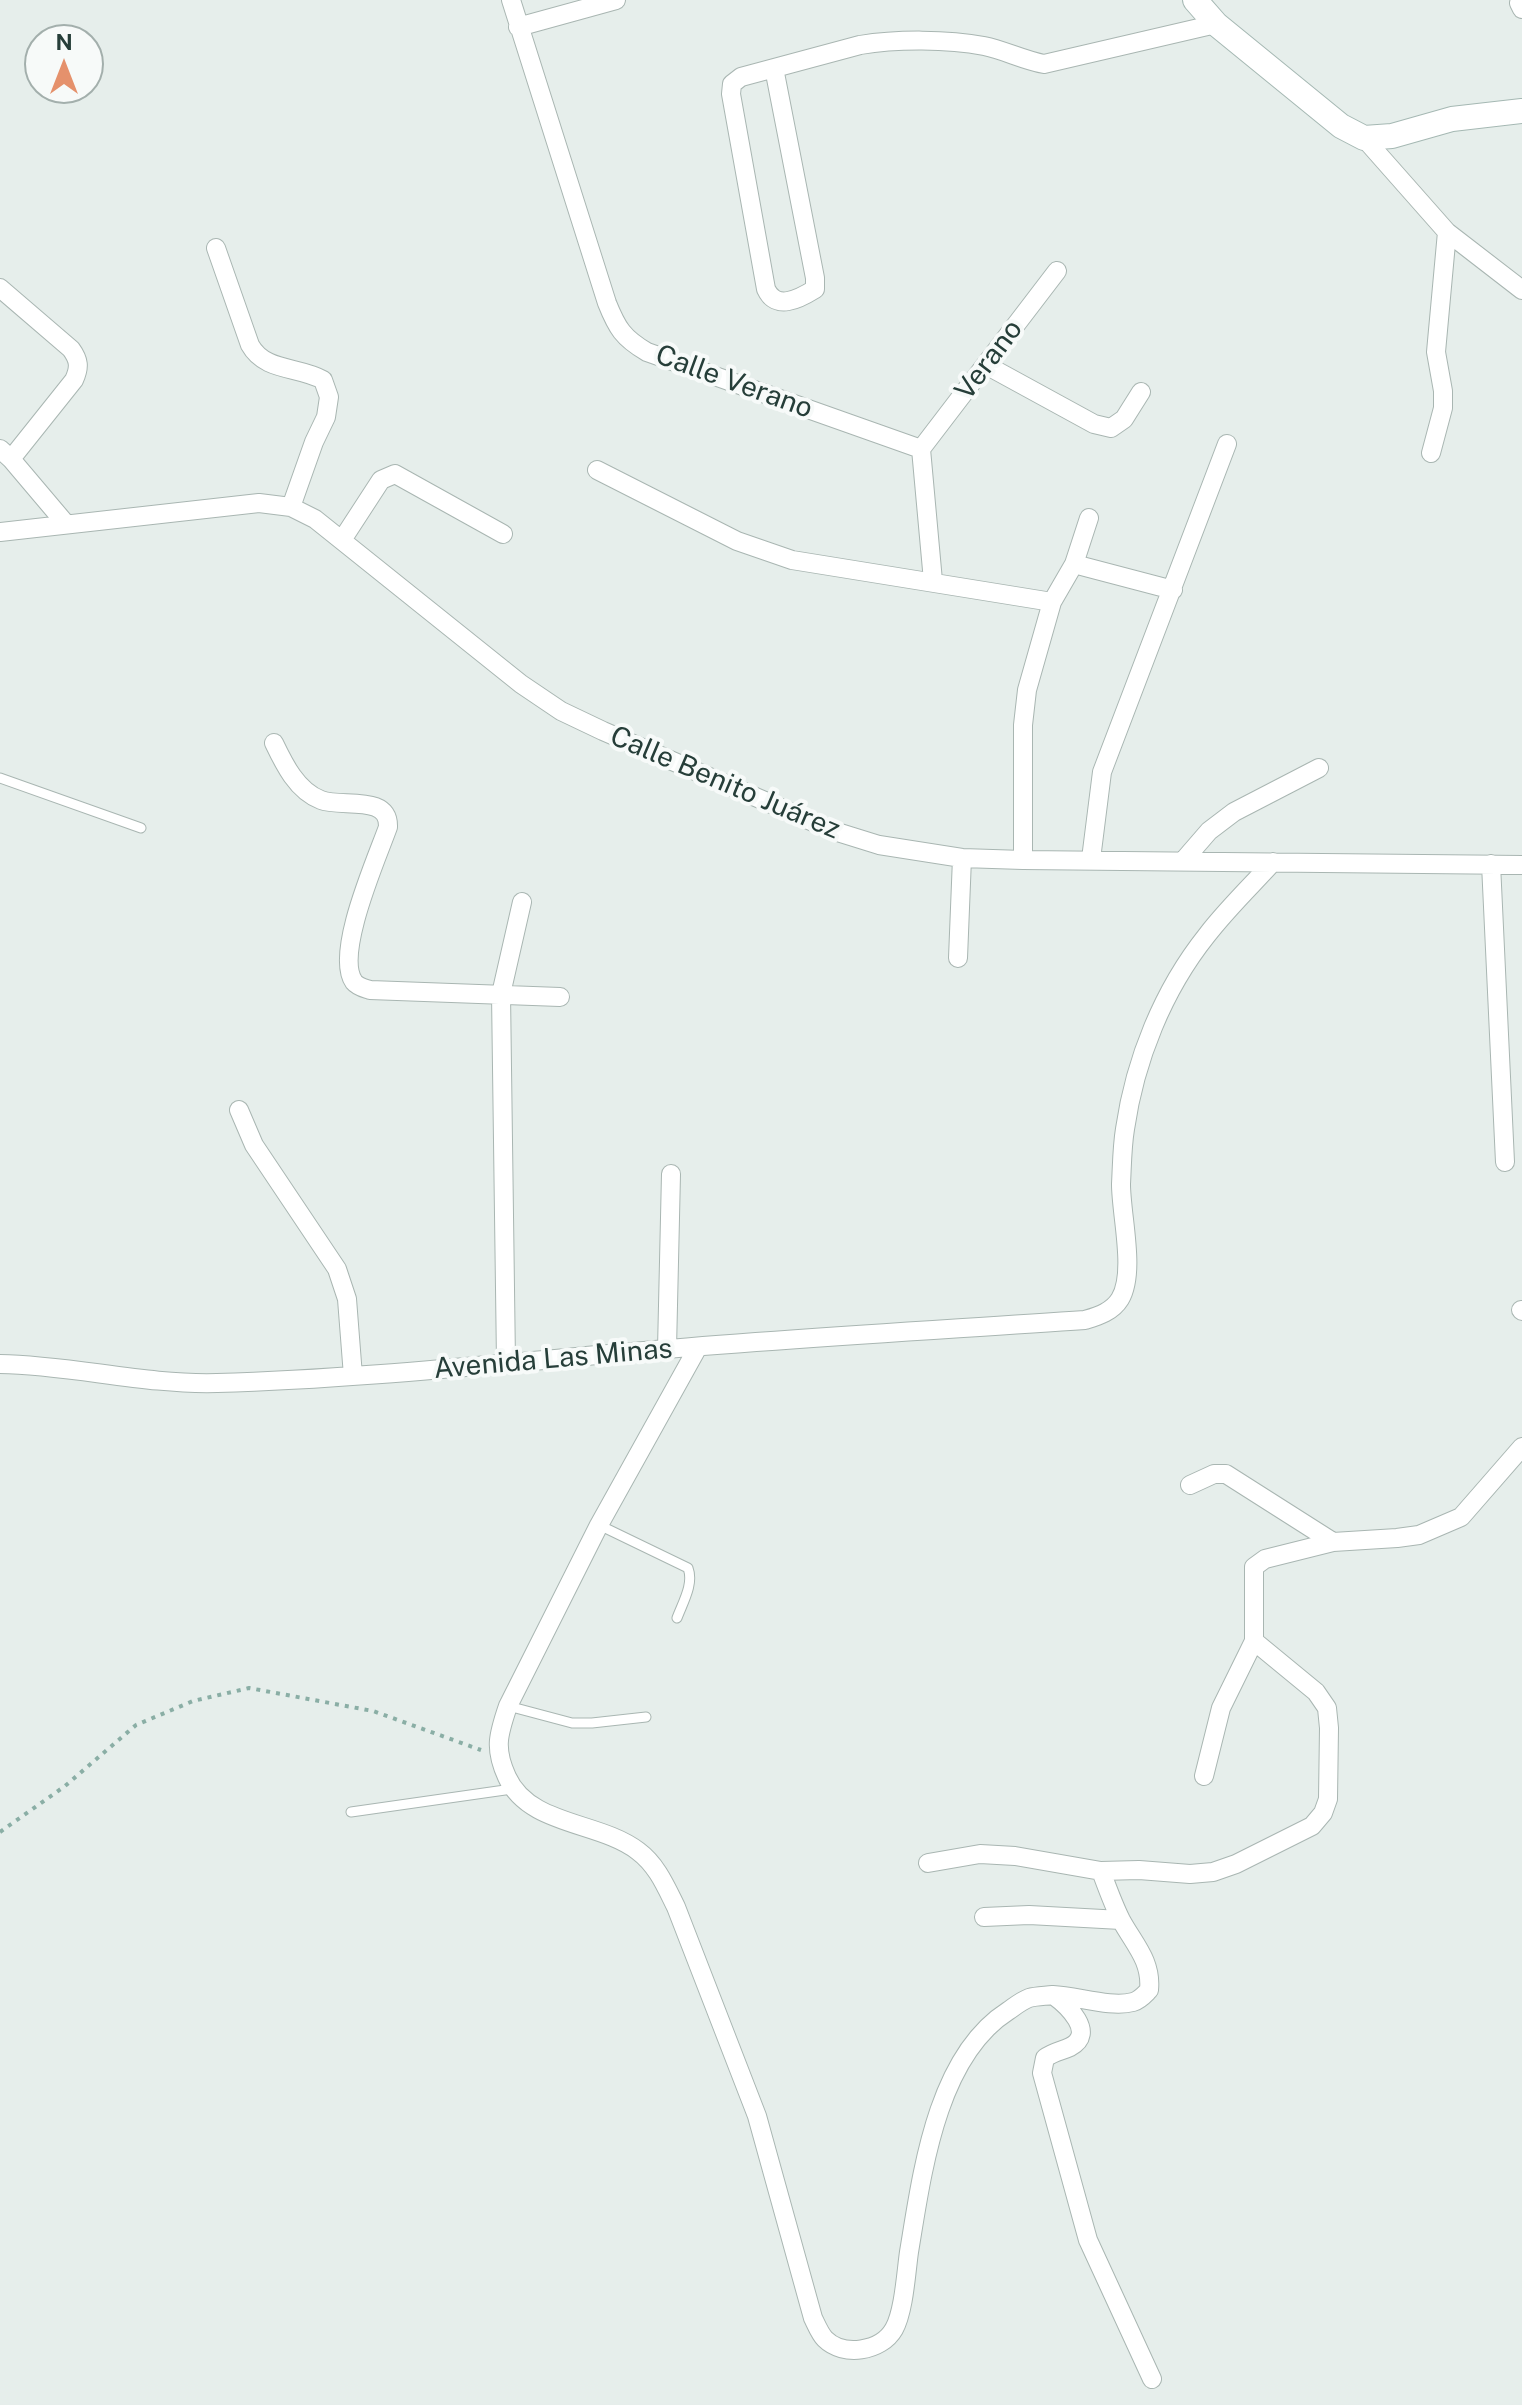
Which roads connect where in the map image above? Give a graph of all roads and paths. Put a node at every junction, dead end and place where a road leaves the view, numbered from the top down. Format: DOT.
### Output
graph roads {
  1 [pos="511,0"];
  2 [pos="616,0"];
  3 [pos="1195,0"];
  4 [pos="1216,24"];
  5 [pos="518,27"];
  6 [pos="774,68"];
  7 [pos="1522,111"];
  8 [pos="1364,138"];
  9 [pos="1447,232"];
  10 [pos="216,248"];
  11 [pos="1057,271"];
  12 [pos="0,288"];
  13 [pos="1522,290"];
  14 [pos="986,365"];
  15 [pos="1141,392"];
  16 [pos="1227,444"];
  17 [pos="921,449"];
  18 [pos="1431,453"];
  19 [pos="6,454"];
  20 [pos="597,470"];
  21 [pos="291,507"];
  22 [pos="1089,518"];
  23 [pos="66,524"];
  24 [pos="0,532"];
  25 [pos="503,534"];
  26 [pos="342,540"];
  27 [pos="1074,564"];
  28 [pos="933,581"];
  29 [pos="1173,590"];
  30 [pos="1052,602"];
  31 [pos="274,743"];
  32 [pos="1319,768"];
  33 [pos="0,778"];
  34 [pos="141,828"];
  35 [pos="962,858"];
  36 [pos="1091,859"];
  37 [pos="1023,860"];
  38 [pos="1183,861"];
  39 [pos="1273,862"];
  40 [pos="1491,864"];
  41 [pos="1522,865"];
  42 [pos="522,902"];
  43 [pos="958,958"];
  44 [pos="501,994"];
  45 [pos="560,997"];
  46 [pos="239,1110"];
  47 [pos="1505,1162"];
  48 [pos="671,1174"];
  49 [pos="698,1347"];
  50 [pos="667,1349"];
  51 [pos="506,1362"];
  52 [pos="0,1364"];
  53 [pos="353,1376"];
  54 [pos="1522,1447"];
  55 [pos="1190,1485"];
  56 [pos="599,1525"];
  57 [pos="1333,1542"];
  58 [pos="677,1618"];
  59 [pos="1254,1641"];
  60 [pos="508,1706"];
  61 [pos="646,1717"];
  62 [pos="497,1756"];
  63 [pos="1204,1776"];
  64 [pos="512,1789"];
  65 [pos="351,1812"];
  66 [pos="0,1832"];
  67 [pos="928,1863"];
  68 [pos="1101,1871"];
  69 [pos="984,1917"];
  70 [pos="1121,1920"];
  71 [pos="1053,1995"];
  72 [pos="1152,2379"];
  1 -- 5 [label="street, Calle Verano"];
  2 -- 5 [label="street"];
  3 -- 4 [label="street"];
  4 -- 6 [label="street"];
  4 -- 8 [label="street"];
  5 -- 17 [label="street, Calle Verano"];
  6 -- 6 [label="street"];
  7 -- 8 [label="street"];
  8 -- 9 [label="street"];
  9 -- 13 [label="street"];
  9 -- 18 [label="street"];
  10 -- 21 [label="street"];
  11 -- 14 [label="street, Verano"];
  12 -- 19 [label="street"];
  14 -- 15 [label="street"];
  14 -- 17 [label="street, Verano"];
  16 -- 29 [label="street"];
  17 -- 28 [label="street"];
  19 -- 23 [label="street"];
  20 -- 28 [label="street"];
  21 -- 23 [label="street, Calle Benito Juárez"];
  21 -- 26 [label="street, Calle Benito Juárez"];
  22 -- 27 [label="street"];
  23 -- 24 [label="street, Calle Benito Juárez"];
  25 -- 26 [label="street"];
  26 -- 35 [label="street, Calle Benito Juárez"];
  27 -- 29 [label="street"];
  27 -- 30 [label="street"];
  28 -- 30 [label="street"];
  29 -- 36 [label="street"];
  30 -- 37 [label="street"];
  31 -- 44 [label="street"];
  32 -- 38 [label="street"];
  33 -- 34 [label="lane"];
  35 -- 37 [label="street, Calle Benito Juárez"];
  35 -- 43 [label="street"];
  36 -- 37 [label="street, Calle Benito Juárez"];
  36 -- 38 [label="street, Calle Benito Juárez"];
  38 -- 39 [label="street, Calle Benito Juárez"];
  39 -- 40 [label="street, Calle Benito Juárez"];
  39 -- 49 [label="street, Avenida Las Minas"];
  40 -- 41 [label="street, Calle Benito Juárez"];
  40 -- 47 [label="street"];
  42 -- 44 [label="street"];
  44 -- 45 [label="street"];
  44 -- 51 [label="street"];
  46 -- 53 [label="street"];
  48 -- 50 [label="street"];
  49 -- 50 [label="street, Avenida Las Minas"];
  49 -- 56 [label="street"];
  50 -- 51 [label="street, Avenida Las Minas"];
  51 -- 53 [label="street, Avenida Las Minas"];
  52 -- 53 [label="street, Avenida Las Minas"];
  54 -- 57 [label="street"];
  55 -- 57 [label="street"];
  56 -- 58 [label="lane"];
  56 -- 60 [label="street"];
  57 -- 59 [label="street"];
  59 -- 63 [label="street"];
  59 -- 68 [label="street"];
  60 -- 61 [label="lane"];
  60 -- 62 [label="street"];
  62 -- 64 [label="street"];
  62 -- 66 [label="path"];
  64 -- 65 [label="lane"];
  64 -- 71 [label="street"];
  67 -- 68 [label="street"];
  68 -- 70 [label="street"];
  69 -- 70 [label="street"];
  70 -- 71 [label="street"];
  71 -- 72 [label="street"];
}
